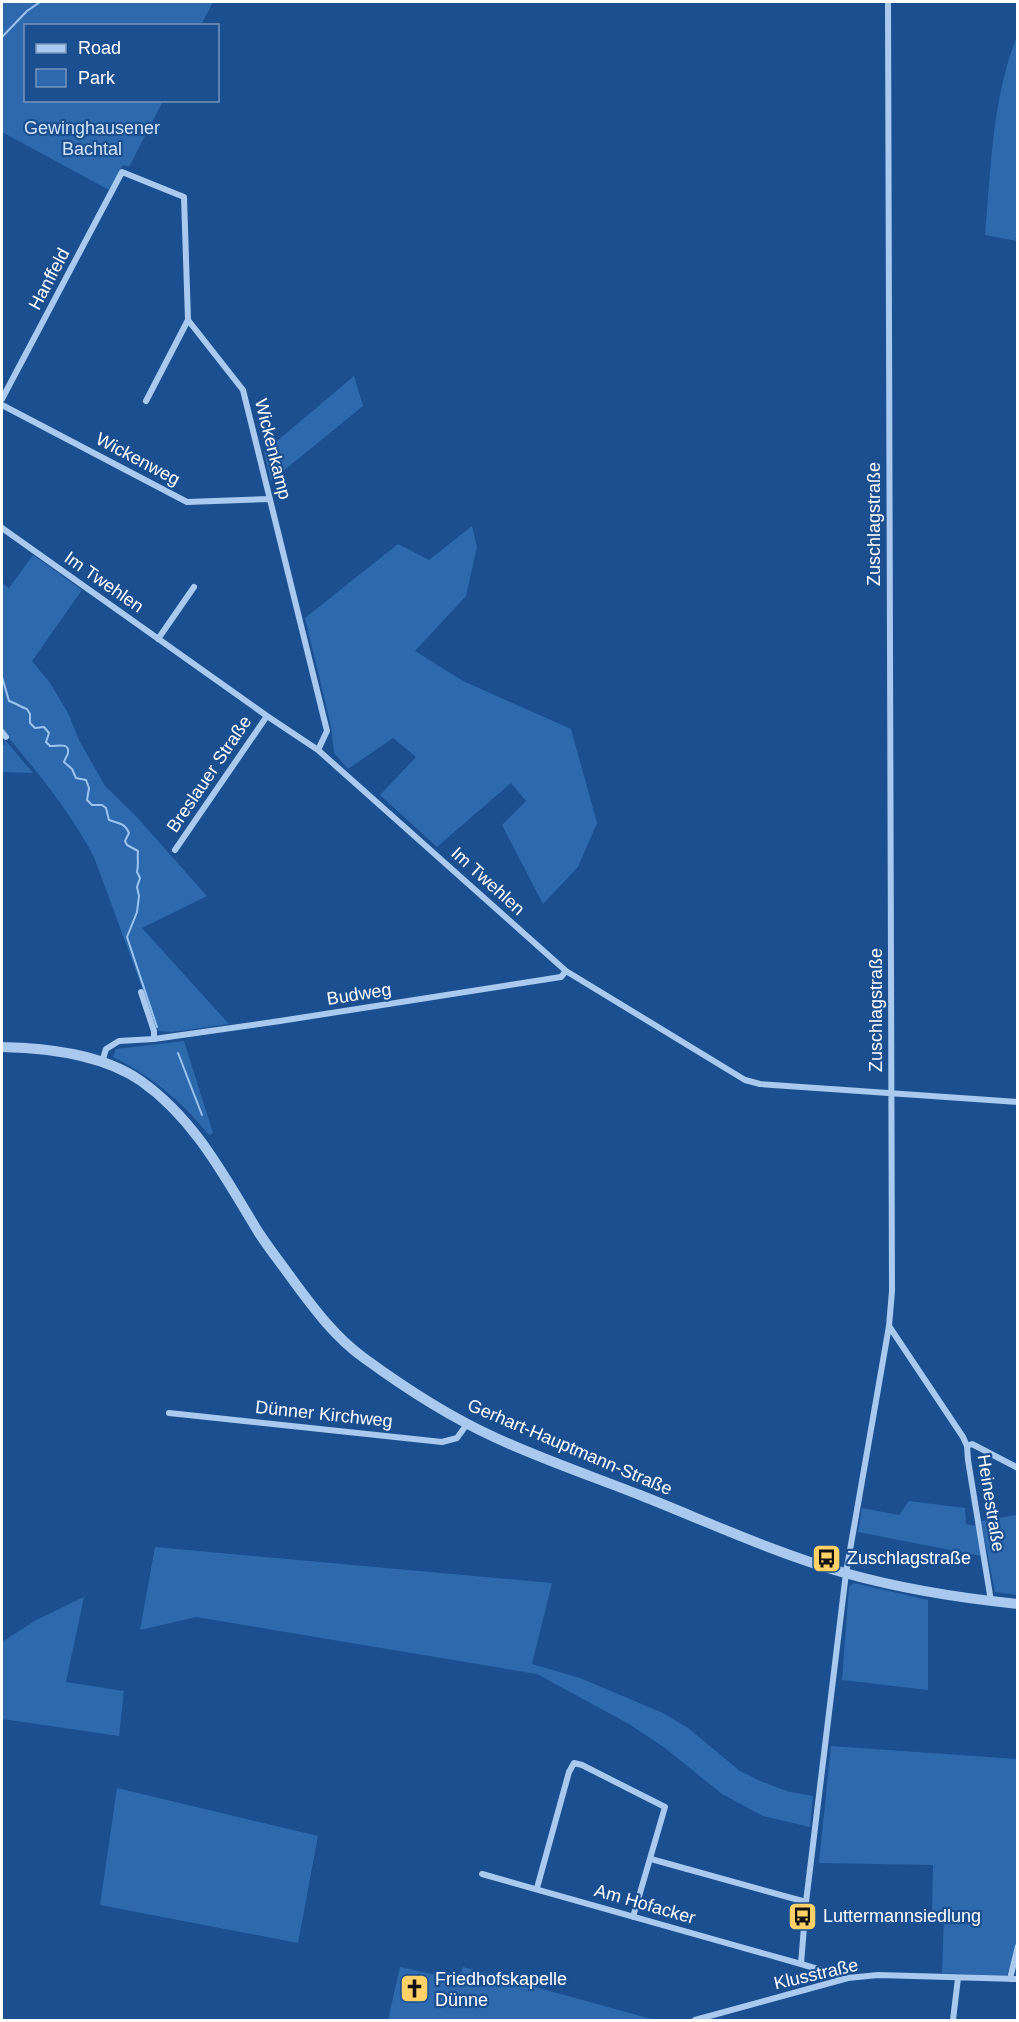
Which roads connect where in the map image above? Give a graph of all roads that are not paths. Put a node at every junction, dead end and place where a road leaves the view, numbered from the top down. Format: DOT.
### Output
graph roads {
  1 [pos="888,2"];
  2 [pos="188,320"];
  3 [pos="2,399"];
  4 [pos="146,401"];
  5 [pos="2,405"];
  6 [pos="270,499"];
  7 [pos="2,528"];
  8 [pos="194,587"];
  9 [pos="158,639"];
  10 [pos="267,716"];
  11 [pos="318,750"];
  12 [pos="175,850"];
  13 [pos="566,970"];
  14 [pos="141,992"];
  15 [pos="154,1039"];
  16 [pos="2,1047"];
  17 [pos="102,1063"];
  18 [pos="891,1093"];
  19 [pos="1017,1102"];
  20 [pos="889,1326"];
  21 [pos="169,1413"];
  22 [pos="467,1424"];
  23 [pos="967,1446"];
  24 [pos="1017,1468"];
  25 [pos="846,1573"];
  26 [pos="991,1601"];
  27 [pos="1017,1604"];
  28 [pos="651,1859"];
  29 [pos="482,1874"];
  30 [pos="537,1888"];
  31 [pos="806,1902"];
  32 [pos="633,1917"];
  33 [pos="1017,1946"];
  34 [pos="801,1964"];
  35 [pos="848,1978"];
  36 [pos="958,1978"];
  37 [pos="1014,1979"];
  38 [pos="695,2020"];
  39 [pos="953,2020"];
  1 -- 18 [label="street, Zuschlagstraße"];
  2 -- 3 [label="street, Hanffeld"];
  2 -- 4 [label="street"];
  2 -- 6 [label="street, Wickenkamp"];
  5 -- 6 [label="street, Wickenweg"];
  6 -- 11 [label="street, Wickenkamp"];
  7 -- 9 [label="street, Im Twehlen"];
  8 -- 9 [label="street"];
  9 -- 10 [label="street, Im Twehlen"];
  10 -- 11 [label="street, Im Twehlen"];
  10 -- 12 [label="street, Breslauer Straße"];
  11 -- 13 [label="street, Im Twehlen"];
  13 -- 15 [label="street, Budweg"];
  13 -- 18 [label="street, Im Twehlen"];
  14 -- 15 [label="street"];
  15 -- 17 [label="street, Budweg"];
  16 -- 17 [label="street, Gerhart-Hauptmann-Straße"];
  17 -- 22 [label="street, Gerhart-Hauptmann-Straße"];
  18 -- 19 [label="street, Im Twehlen"];
  18 -- 20 [label="street, Zuschlagstraße"];
  20 -- 23 [label="street, Heinestraße"];
  20 -- 25 [label="street, Zuschlagstraße"];
  21 -- 22 [label="street, Dünner Kirchweg"];
  22 -- 25 [label="street, Gerhart-Hauptmann-Straße"];
  23 -- 24 [label="street, Heinestraße"];
  23 -- 26 [label="street, Heinestraße"];
  25 -- 26 [label="street, Gerhart-Hauptmann-Straße"];
  25 -- 31 [label="street, Zuschlagstraße"];
  26 -- 27 [label="street, Gerhart-Hauptmann-Straße"];
  28 -- 30 [label="street"];
  28 -- 31 [label="street"];
  28 -- 32 [label="street"];
  29 -- 30 [label="street, Am Hofacker"];
  30 -- 32 [label="street, Am Hofacker"];
  31 -- 34 [label="street, Zuschlagstraße"];
  32 -- 34 [label="street, Am Hofacker"];
  33 -- 37 [label="street"];
  34 -- 35 [label="street"];
  35 -- 36 [label="street, Klusstraße"];
  35 -- 38 [label="street, Klusstraße"];
  36 -- 37 [label="street, Klusstraße"];
  36 -- 39 [label="street"];
}
